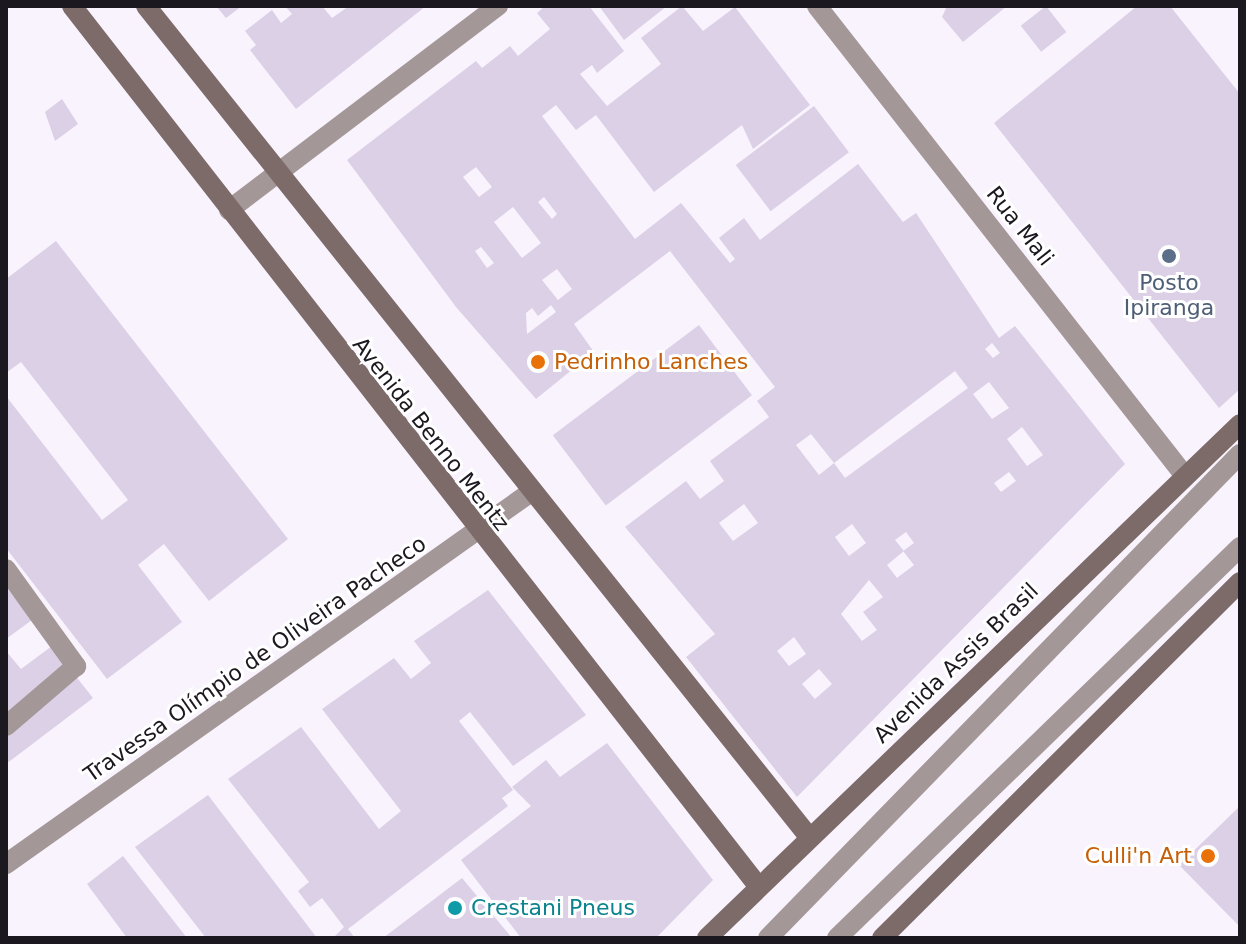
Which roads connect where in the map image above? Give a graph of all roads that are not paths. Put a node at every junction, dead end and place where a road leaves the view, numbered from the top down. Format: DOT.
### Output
graph roads {
  1 [pos="72,6"];
  2 [pos="146,6"];
  3 [pos="498,6"];
  4 [pos="817,6"];
  5 [pos="277,174"];
  6 [pos="229,210"];
  7 [pos="1240,424"];
  8 [pos="1240,454"];
  9 [pos="1185,476"];
  10 [pos="531,492"];
  11 [pos="475,532"];
  12 [pos="1240,547"];
  13 [pos="6,569"];
  14 [pos="1240,582"];
  15 [pos="6,726"];
  16 [pos="810,838"];
  17 [pos="6,864"];
  18 [pos="758,886"];
  19 [pos="707,938"];
  20 [pos="768,938"];
  21 [pos="837,938"];
  22 [pos="882,938"];
  1 -- 6 [label="street, Avenida Benno Mentz"];
  2 -- 5 [label="street, Avenida Benno Mentz"];
  3 -- 5 [label="street"];
  4 -- 9 [label="street, Rua Mali"];
  5 -- 6 [label="street"];
  5 -- 10 [label="street, Avenida Benno Mentz"];
  6 -- 11 [label="street, Avenida Benno Mentz"];
  7 -- 9 [label="street, Avenida Assis Brasil"];
  8 -- 20 [label="street"];
  9 -- 16 [label="street, Avenida Assis Brasil"];
  10 -- 11 [label="street, Travessa Olímpio de Oliveira Pacheco"];
  10 -- 16 [label="street, Avenida Benno Mentz"];
  11 -- 17 [label="street, Travessa Olímpio de Oliveira Pacheco"];
  11 -- 18 [label="street, Avenida Benno Mentz"];
  12 -- 21 [label="street"];
  13 -- 15 [label="street"];
  14 -- 22 [label="street"];
  16 -- 18 [label="street, Avenida Assis Brasil"];
  18 -- 19 [label="street, Avenida Assis Brasil"];
}
